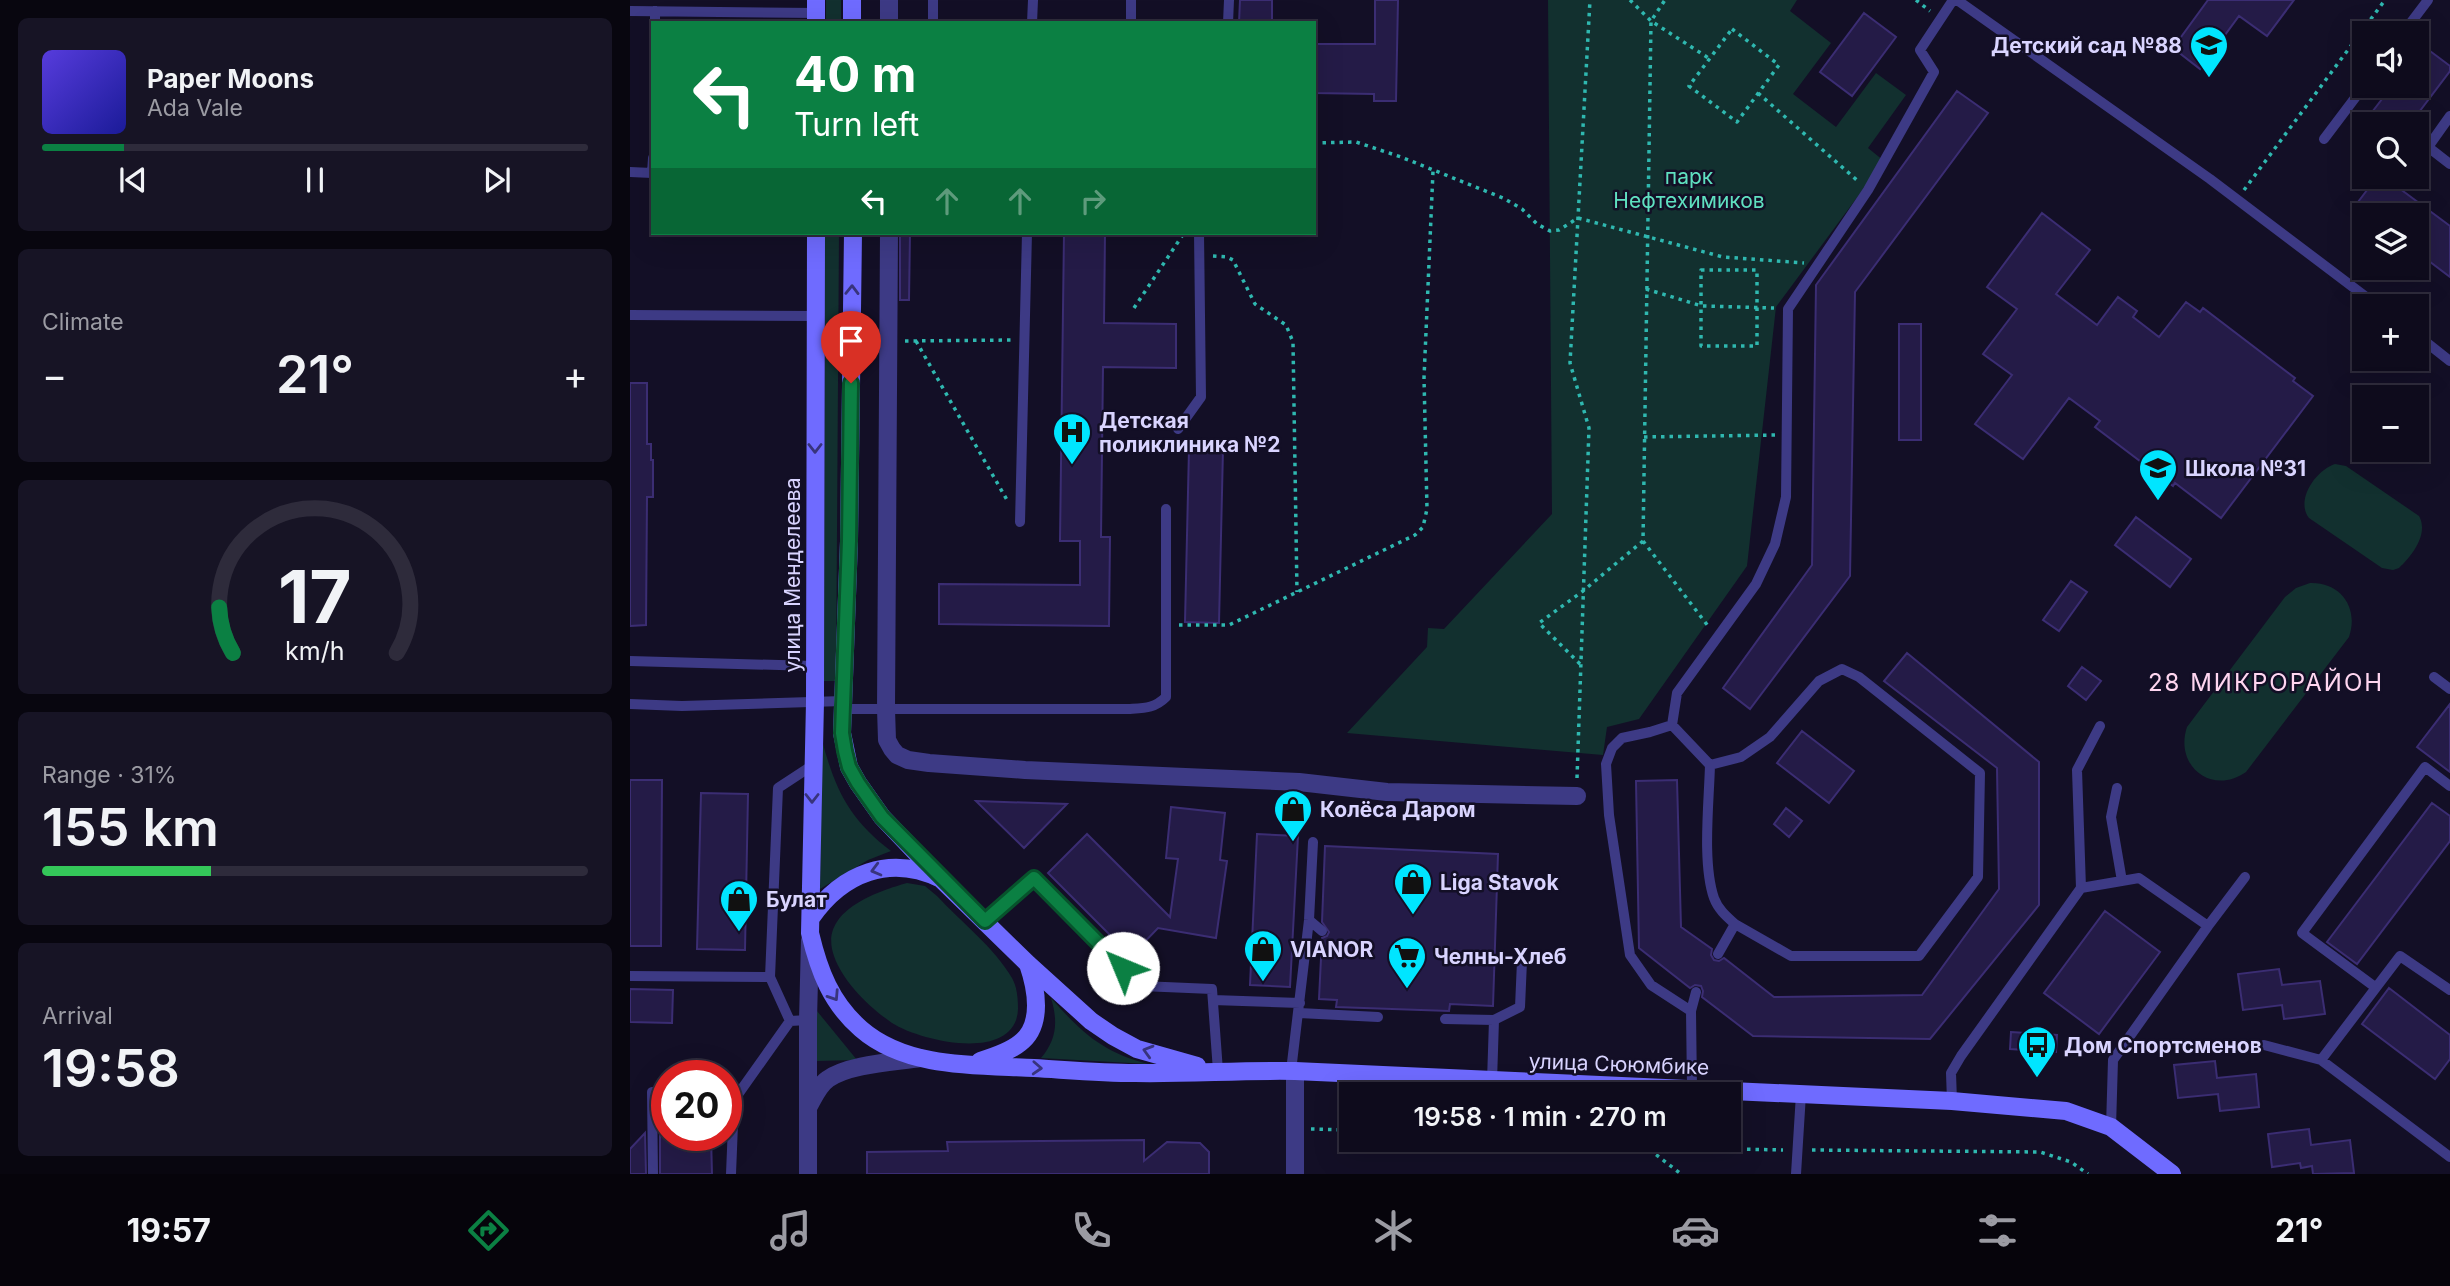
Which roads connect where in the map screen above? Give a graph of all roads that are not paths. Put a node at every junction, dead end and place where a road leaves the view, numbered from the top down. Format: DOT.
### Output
graph roads {
  1 [pos="852,0"];
  2 [pos="889,0"];
  3 [pos="933,0"];
  4 [pos="1033,0"];
  5 [pos="1131,0"];
  6 [pos="1229,0"];
  7 [pos="1955,0"];
  8 [pos="2428,0"];
  9 [pos="630,11"];
  10 [pos="655,11"];
  11 [pos="816,12"];
  12 [pos="655,21"];
  13 [pos="852,21"];
  14 [pos="889,21"];
  15 [pos="933,21"];
  16 [pos="1032,21"];
  17 [pos="1131,21"];
  18 [pos="1228,21"];
  19 [pos="2412,21"];
  20 [pos="2355,98"];
  21 [pos="2450,116"];
  22 [pos="2324,139"];
  23 [pos="2450,164"];
  24 [pos="630,172"];
  25 [pos="651,173"];
  26 [pos="816,235"];
  27 [pos="853,235"];
  28 [pos="889,235"];
  29 [pos="1027,235"];
  30 [pos="1199,235"];
  31 [pos="2362,294"];
  32 [pos="630,316"];
  33 [pos="816,316"];
  34 [pos="2429,344"];
  35 [pos="2450,361"];
  36 [pos="1178,429"];
  37 [pos="1166,509"];
  38 [pos="1020,522"];
  39 [pos="630,661"];
  40 [pos="814,666"];
  41 [pos="2434,677"];
  42 [pos="2450,689"];
  43 [pos="815,702"];
  44 [pos="630,705"];
  45 [pos="843,705"];
  46 [pos="886,709"];
  47 [pos="1672,724"];
  48 [pos="2100,726"];
  49 [pos="813,765"];
  50 [pos="1710,765"];
  51 [pos="2450,786"];
  52 [pos="2117,788"];
  53 [pos="1577,796"];
  54 [pos="1313,842"];
  55 [pos="2245,877"];
  56 [pos="941,879"];
  57 [pos="2122,881"];
  58 [pos="2081,888"];
  59 [pos="1310,920"];
  60 [pos="985,921"];
  61 [pos="1735,924"];
  62 [pos="811,925"];
  63 [pos="2208,926"];
  64 [pos="1322,931"];
  65 [pos="1718,954"];
  66 [pos="1522,961"];
  67 [pos="1028,964"];
  68 [pos="630,976"];
  69 [pos="770,977"];
  70 [pos="2375,987"];
  71 [pos="2450,990"];
  72 [pos="1696,992"];
  73 [pos="1213,1000"];
  74 [pos="1299,1008"];
  75 [pos="1691,1011"];
  76 [pos="1378,1017"];
  77 [pos="1445,1019"];
  78 [pos="1494,1020"];
  79 [pos="799,1021"];
  80 [pos="2264,1045"];
  81 [pos="920,1058"];
  82 [pos="2320,1060"];
  83 [pos="969,1065"];
  84 [pos="1216,1070"];
  85 [pos="1293,1071"];
  86 [pos="1492,1081"];
  87 [pos="1517,1082"];
  88 [pos="1692,1082"];
  89 [pos="742,1085"];
  90 [pos="1741,1091"];
  91 [pos="1801,1094"];
  92 [pos="1952,1101"];
  93 [pos="807,1109"];
  94 [pos="2110,1127"];
  95 [pos="653,1151"];
  96 [pos="731,1151"];
  97 [pos="2450,1157"];
  98 [pos="2165,1172"];
  99 [pos="653,1174"];
  100 [pos="731,1174"];
  101 [pos="808,1174"];
  102 [pos="1295,1174"];
  103 [pos="1796,1174"];
  1 -- 13 [label="street"];
  2 -- 14 [label="street"];
  3 -- 15 [label="lane"];
  4 -- 16 [label="lane"];
  5 -- 17 [label="lane"];
  6 -- 18 [label="lane"];
  7 -- 31 [label="lane"];
  7 -- 47 [label="lane"];
  8 -- 19 [label="lane"];
  9 -- 10 [label="lane"];
  10 -- 11 [label="lane"];
  10 -- 12 [label="lane"];
  20 -- 22 [label="lane"];
  21 -- 23 [label="lane"];
  24 -- 25 [label="lane"];
  26 -- 33 [label="street, улица Менделеева"];
  45 -- 27 [label="street, one-way"];
  28 -- 46 [label="street"];
  29 -- 38 [label="lane"];
  30 -- 36 [label="lane"];
  32 -- 33 [label="lane"];
  33 -- 40 [label="street, улица Менделеева, one-way"];
  34 -- 35 [label="lane"];
  37 -- 46 [label="lane"];
  39 -- 40 [label="lane"];
  40 -- 43 [label="street, улица Менделеева"];
  41 -- 42 [label="lane"];
  43 -- 44 [label="lane"];
  43 -- 45 [label="lane"];
  43 -- 49 [label="street, улица Менделеева"];
  45 -- 46 [label="lane"];
  45 -- 56 [label="street"];
  46 -- 53 [label="street"];
  47 -- 50 [label="lane"];
  47 -- 75 [label="lane"];
  48 -- 58 [label="lane"];
  49 -- 62 [label="street, улица Менделеева, one-way"];
  49 -- 69 [label="lane"];
  50 -- 61 [label="lane"];
  50 -- 61 [label="lane"];
  51 -- 70 [label="lane"];
  52 -- 57 [label="lane"];
  54 -- 59 [label="lane"];
  55 -- 63 [label="lane"];
  56 -- 60 [label="street"];
  56 -- 62 [label="street, one-way"];
  57 -- 58 [label="lane"];
  57 -- 63 [label="lane"];
  58 -- 92 [label="lane"];
  59 -- 64 [label="lane"];
  59 -- 74 [label="lane"];
  60 -- 67 [label="street"];
  60 -- 73 [label="lane"];
  61 -- 65 [label="lane"];
  62 -- 79 [label="street"];
  62 -- 81 [label="street, one-way"];
  63 -- 94 [label="lane"];
  66 -- 78 [label="lane"];
  67 -- 83 [label="street"];
  84 -- 67 [label="street, one-way"];
  68 -- 69 [label="lane"];
  69 -- 79 [label="lane"];
  70 -- 71 [label="lane"];
  70 -- 82 [label="lane"];
  72 -- 75 [label="lane"];
  73 -- 74 [label="lane"];
  73 -- 84 [label="lane"];
  74 -- 76 [label="lane"];
  74 -- 85 [label="lane"];
  75 -- 88 [label="lane"];
  77 -- 78 [label="lane"];
  78 -- 86 [label="lane"];
  79 -- 89 [label="lane"];
  79 -- 93 [label="street"];
  80 -- 82 [label="lane"];
  81 -- 83 [label="street"];
  81 -- 93 [label="street"];
  82 -- 97 [label="lane"];
  83 -- 84 [label="street, one-way"];
  84 -- 85 [label="street, улица Сююмбике"];
  85 -- 86 [label="street, улица Сююмбике"];
  85 -- 102 [label="street"];
  86 -- 87 [label="street, улица Сююмбике"];
  90 -- 91 [label="street, улица Сююмбике"];
  91 -- 92 [label="street, улица Сююмбике"];
  91 -- 103 [label="lane"];
  92 -- 94 [label="street, улица Сююмбике"];
  93 -- 101 [label="street"];
  94 -- 98 [label="street, улица Сююмбике"];
  95 -- 99 [label="lane"];
  96 -- 100 [label="lane"];
}
